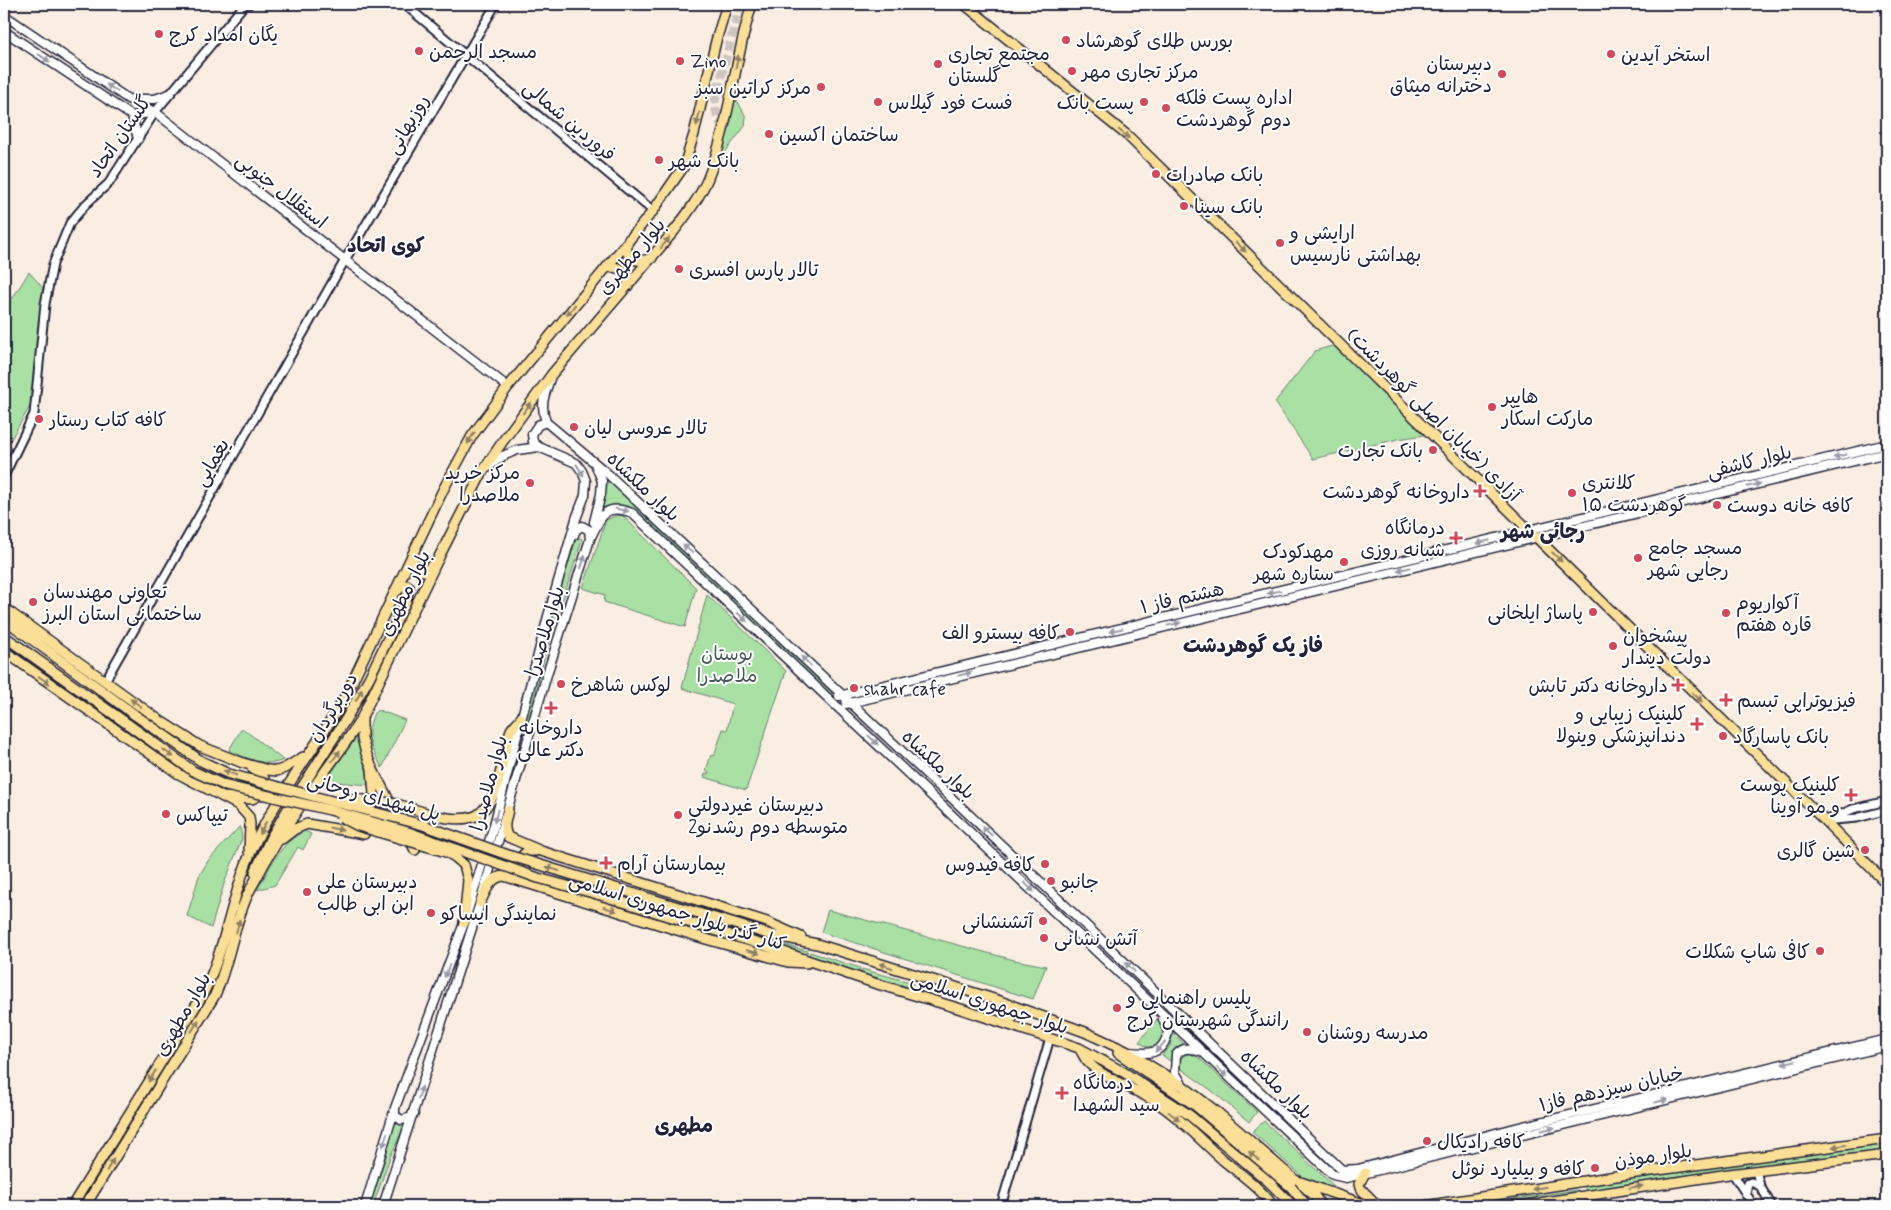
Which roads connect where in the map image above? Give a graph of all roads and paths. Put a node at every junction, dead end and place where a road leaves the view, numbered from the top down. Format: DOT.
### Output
graph roads {
  1 [pos="249,4"];
  2 [pos="404,4"];
  3 [pos="496,4"];
  4 [pos="726,4"];
  5 [pos="752,4"];
  6 [pos="964,4"];
  7 [pos="4,15"];
  8 [pos="4,31"];
  9 [pos="466,55"];
  10 [pos="169,94"];
  11 [pos="128,99"];
  12 [pos="154,112"];
  13 [pos="132,116"];
  14 [pos="138,139"];
  15 [pos="653,211"];
  16 [pos="631,237"];
  17 [pos="653,258"];
  18 [pos="345,260"];
  19 [pos="606,268"];
  20 [pos="628,286"];
  21 [pos="552,374"];
  22 [pos="508,387"];
  23 [pos="546,422"];
  24 [pos="1887,444"];
  25 [pos="539,448"];
  26 [pos="1887,453"];
  27 [pos="594,462"];
  28 [pos="483,471"];
  29 [pos="4,476"];
  30 [pos="1697,495"];
  31 [pos="1533,534"];
  32 [pos="590,539"];
  33 [pos="413,555"];
  34 [pos="440,555"];
  35 [pos="566,557"];
  36 [pos="395,593"];
  37 [pos="4,608"];
  38 [pos="4,619"];
  39 [pos="4,636"];
  40 [pos="4,651"];
  41 [pos="104,681"];
  42 [pos="841,695"];
  43 [pos="829,698"];
  44 [pos="850,703"];
  45 [pos="837,706"];
  46 [pos="362,717"];
  47 [pos="521,718"];
  48 [pos="316,745"];
  49 [pos="243,763"];
  50 [pos="372,768"];
  51 [pos="224,796"];
  52 [pos="328,799"];
  53 [pos="1887,801"];
  54 [pos="1853,809"];
  55 [pos="330,810"];
  56 [pos="508,810"];
  57 [pos="1887,810"];
  58 [pos="1857,818"];
  59 [pos="1825,821"];
  60 [pos="278,842"];
  61 [pos="415,850"];
  62 [pos="541,851"];
  63 [pos="248,858"];
  64 [pos="530,883"];
  65 [pos="1887,884"];
  66 [pos="250,890"];
  67 [pos="480,903"];
  68 [pos="1082,921"];
  69 [pos="464,923"];
  70 [pos="1073,929"];
  71 [pos="771,935"];
  72 [pos="817,944"];
  73 [pos="1107,945"];
  74 [pos="766,946"];
  75 [pos="1102,956"];
  76 [pos="817,964"];
  77 [pos="1012,1005"];
  78 [pos="1162,1015"];
  79 [pos="1007,1023"];
  80 [pos="1090,1034"];
  81 [pos="1050,1038"];
  82 [pos="1887,1039"];
  83 [pos="1887,1046"];
  84 [pos="1079,1048"];
  85 [pos="1126,1051"];
  86 [pos="1202,1053"];
  87 [pos="1183,1086"];
  88 [pos="395,1108"];
  89 [pos="414,1114"];
  90 [pos="1887,1139"];
  91 [pos="1887,1155"];
  92 [pos="1342,1170"];
  93 [pos="1756,1171"];
  94 [pos="1364,1173"];
  95 [pos="1733,1174"];
  96 [pos="1293,1183"];
  97 [pos="1760,1186"];
  98 [pos="1746,1195"];
  99 [pos="72,1206"];
  100 [pos="85,1206"];
  101 [pos="365,1206"];
  102 [pos="383,1206"];
  103 [pos="1001,1206"];
  104 [pos="1273,1206"];
  105 [pos="1293,1206"];
  106 [pos="1306,1206"];
  107 [pos="1321,1206"];
  108 [pos="1369,1206"];
  109 [pos="1378,1206"];
  110 [pos="1424,1206"];
  111 [pos="1519,1206"];
  112 [pos="1754,1206"];
  113 [pos="1772,1206"];
  1 -- 10 [label="street, گلستان اتحاد"];
  2 -- 9 [label="street, فروردین شمالی"];
  3 -- 9 [label="street, روزبهانی"];
  4 -- 15 [label="main road, بلوار مطهری, one-way"];
  17 -- 5 [label="main road, بلوار مطهری, one-way"];
  6 -- 31 [label="main road, آزادی (خیابان اصلی گوهردشت), one-way"];
  11 -- 7 [label="main road, استقلال جنوبی, one-way"];
  8 -- 13 [label="main road, one-way"];
  9 -- 15 [label="street, فروردین شمالی"];
  9 -- 18 [label="street, روزبهانی"];
  10 -- 11 [label="main road"];
  10 -- 12 [label="street, گلستان اتحاد"];
  11 -- 12 [label="main road, استقلال جنوبی"];
  12 -- 13 [label="main road"];
  12 -- 14 [label="street, گلستان اتحاد"];
  12 -- 18 [label="main road, استقلال جنوبی"];
  13 -- 14 [label="main road"];
  14 -- 29 [label="street, گلستان اتحاد"];
  15 -- 16 [label="main road, بلوار مطهری"];
  16 -- 17 [label="main road"];
  16 -- 19 [label="main road, بلوار مطهری"];
  17 -- 20 [label="main road, بلوار مطهری"];
  18 -- 22 [label="main road, استقلال جنوبی"];
  18 -- 41 [label="street, یغمایی"];
  19 -- 20 [label="main road"];
  19 -- 22 [label="main road, بلوار مطهری, one-way"];
  20 -- 21 [label="main road, بلوار مطهری"];
  21 -- 23 [label="main road"];
  28 -- 21 [label="main road, بلوار مطهری, one-way"];
  22 -- 33 [label="main road, بلوار مطهری, one-way"];
  23 -- 25 [label="main road"];
  23 -- 27 [label="main road, بلوار ملکشاه"];
  24 -- 30 [label="main road, بلوار کاشفی, one-way"];
  25 -- 28 [label="main road, بلوار ملاصدرا"];
  25 -- 35 [label="main road, بلوار ملاصدرا, one-way"];
  30 -- 26 [label="main road, بلوار کاشفی, one-way"];
  27 -- 32 [label="main road, بلوارملاصدرا"];
  42 -- 27 [label="main road, بلوار ملکشاه, one-way"];
  28 -- 34 [label="main road, بلوار مطهری"];
  30 -- 31 [label="main road, بلوار کاشفی"];
  31 -- 42 [label="main road, هشتم فاز ۱, one-way"];
  31 -- 44 [label="main road, هشتم فاز ۱"];
  31 -- 59 [label="main road, آزادی (خیابان اصلی گوهردشت), one-way"];
  32 -- 35 [label="main road"];
  32 -- 43 [label="main road, بلوار ملکشاه, one-way"];
  56 -- 32 [label="main road, بلوارملاصدرا, one-way"];
  33 -- 34 [label="main road"];
  33 -- 36 [label="main road, بلوار مطهری"];
  34 -- 46 [label="main road, بلوار مطهری"];
  35 -- 47 [label="main road, بلوار ملاصدرا"];
  36 -- 48 [label="main road, بلوار مطهری"];
  66 -- 36 [label="main road, دوربرگردان, one-way"];
  37 -- 41 [label="main road"];
  52 -- 38 [label="main road, پل شهدای روحانی, one-way, bridge"];
  39 -- 55 [label="main road, پل شهدای روحانی, one-way, bridge"];
  40 -- 51 [label="main road, one-way"];
  49 -- 41 [label="main road, one-way"];
  42 -- 43 [label="main road, هشتم فاز ۱"];
  42 -- 44 [label="main road, بلوار ملکشاه"];
  43 -- 45 [label="main road, بلوار ملکشاه"];
  44 -- 45 [label="main road, هشتم فاز ۱"];
  68 -- 44 [label="main road, بلوار ملکشاه, one-way"];
  45 -- 70 [label="main road, بلوار ملکشاه, one-way"];
  46 -- 50 [label="main road"];
  60 -- 46 [label="main road, بلوار مطهری, one-way"];
  47 -- 52 [label="main road, bridge"];
  47 -- 69 [label="main road, بلوار ملاصدرا, one-way"];
  48 -- 49 [label="main road"];
  48 -- 63 [label="main road, بلوار مطهری, one-way"];
  49 -- 51 [label="main road"];
  60 -- 50 [label="main road, one-way"];
  50 -- 61 [label="main road"];
  51 -- 63 [label="main road"];
  71 -- 52 [label="main road, پل شهدای روحانی, one-way, bridge"];
  53 -- 54 [label="street"];
  54 -- 58 [label="street"];
  54 -- 59 [label="street"];
  55 -- 69 [label="main road, bridge"];
  55 -- 74 [label="main road, پل شهدای روحانی, bridge"];
  56 -- 62 [label="main road, کنار گذر بلوار جمهوری اسلامی"];
  56 -- 67 [label="main road, بلوار ملاصدرا"];
  57 -- 58 [label="street"];
  58 -- 59 [label="street"];
  59 -- 65 [label="main road, آزادی (خیابان اصلی گوهردشت)"];
  60 -- 66 [label="main road, بلوار مطهری"];
  62 -- 64 [label="main road"];
  62 -- 72 [label="main road, کنار گذر بلوار جمهوری اسلامی"];
  63 -- 99 [label="main road, بلوار مطهری, one-way"];
  64 -- 67 [label="main road, کنار گذر بلوار جمهوری اسلامی"];
  64 -- 76 [label="main road, کنار گذر بلوار جمهوری اسلامی, one-way"];
  100 -- 66 [label="main road, بلوار مطهری, one-way"];
  89 -- 67 [label="main road, بلوار ملاصدرا, one-way"];
  68 -- 70 [label="main road"];
  68 -- 73 [label="main road, بلوار ملکشاه"];
  69 -- 88 [label="main road, بلوار ملاصدرا, one-way"];
  70 -- 75 [label="main road, بلوار ملکشاه"];
  71 -- 72 [label="main road, بلوار جمهوری اسلامی"];
  77 -- 72 [label="main road, بلوار جمهوری اسلامی, one-way"];
  73 -- 75 [label="main road"];
  92 -- 73 [label="main road, بلوار ملکشاه, one-way"];
  74 -- 76 [label="main road, بلوار جمهوری اسلامی"];
  75 -- 78 [label="main road, بلوار ملکشاه"];
  76 -- 79 [label="main road, بلوار جمهوری اسلامی"];
  77 -- 79 [label="main road"];
  77 -- 80 [label="main road, بلوار جمهوری اسلامی"];
  78 -- 85 [label="main road, one-way"];
  78 -- 86 [label="main road, بلوار ملکشاه"];
  79 -- 81 [label="main road, بلوار جمهوری اسلامی"];
  80 -- 85 [label="main road, بلوار جمهوری اسلامی"];
  96 -- 80 [label="main road, one-way"];
  81 -- 84 [label="main road, بلوار جمهوری اسلامی"];
  81 -- 103 [label="street"];
  82 -- 92 [label="main road, خیابان سیزدهم فاز۱, one-way"];
  94 -- 83 [label="main road, خیابان سیزدهم فاز۱, one-way"];
  84 -- 104 [label="main road, بلوار جمهوری اسلامی, one-way"];
  84 -- 105 [label="main road"];
  85 -- 87 [label="main road, بلوار جمهوری اسلامی"];
  86 -- 87 [label="main road"];
  86 -- 94 [label="main road, بلوار ملکشاه, one-way"];
  87 -- 96 [label="main road, بلوار جمهوری اسلامی"];
  88 -- 89 [label="main road"];
  88 -- 101 [label="main road, بلوار ملاصدرا, one-way"];
  89 -- 102 [label="main road, بلوار ملاصدرا"];
  90 -- 110 [label="main road, بلوار موذن, one-way"];
  91 -- 93 [label="main road, بلوار موذن"];
  93 -- 95 [label="main road, بلوار موذن"];
  93 -- 97 [label="street"];
  94 -- 109 [label="main road"];
  95 -- 98 [label="street"];
  111 -- 95 [label="main road, بلوار موذن, one-way"];
  96 -- 106 [label="main road, bridge"];
  96 -- 107 [label="main road"];
  96 -- 108 [label="main road"];
  97 -- 98 [label="street"];
  97 -- 113 [label="street"];
  98 -- 112 [label="street"];
}
